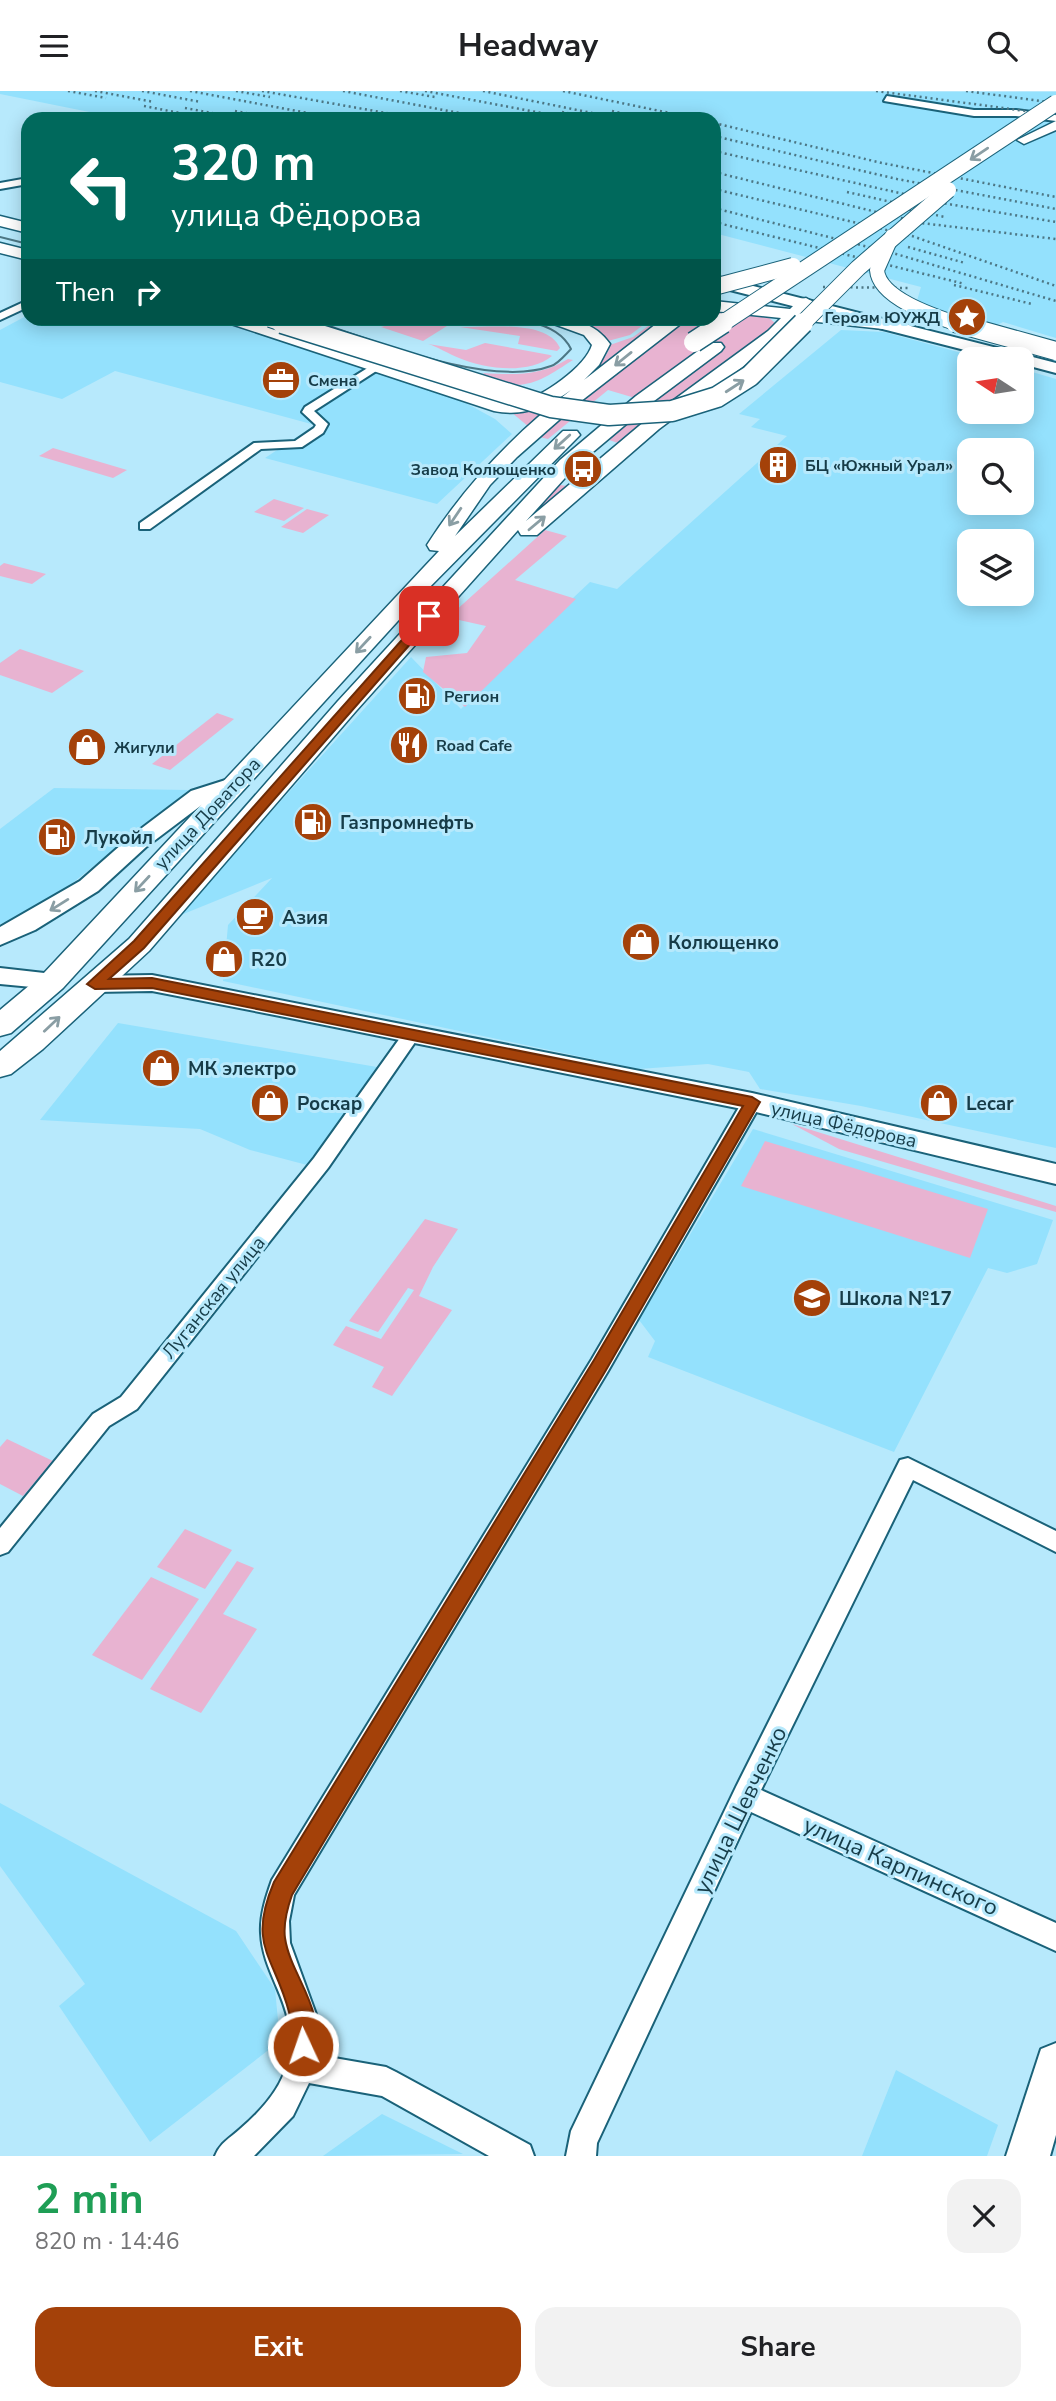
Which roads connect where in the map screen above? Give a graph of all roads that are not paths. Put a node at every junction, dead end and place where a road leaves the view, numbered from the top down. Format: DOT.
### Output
graph roads {
  1 [pos="887,99"];
  2 [pos="1031,100"];
  3 [pos="1056,103"];
  4 [pos="1056,118"];
  5 [pos="1056,125"];
  6 [pos="1000,140"];
  7 [pos="1024,140"];
  8 [pos="948,190"];
  9 [pos="889,213"];
  10 [pos="0,221"];
  11 [pos="21,226"];
  12 [pos="892,236"];
  13 [pos="0,248"];
  14 [pos="21,253"];
  15 [pos="721,283"];
  16 [pos="721,285"];
  17 [pos="743,288"];
  18 [pos="721,300"];
  19 [pos="721,305"];
  20 [pos="21,306"];
  21 [pos="799,310"];
  22 [pos="0,317"];
  23 [pos="721,324"];
  24 [pos="255,326"];
  25 [pos="290,326"];
  26 [pos="581,326"];
  27 [pos="666,326"];
  28 [pos="718,326"];
  29 [pos="902,327"];
  30 [pos="1056,351"];
  31 [pos="378,366"];
  32 [pos="1056,367"];
  33 [pos="483,403"];
  34 [pos="514,446"];
  35 [pos="145,526"];
  36 [pos="410,595"];
  37 [pos="446,597"];
  38 [pos="235,784"];
  39 [pos="0,937"];
  40 [pos="0,976"];
  41 [pos="53,981"];
  42 [pos="95,984"];
  43 [pos="0,1026"];
  44 [pos="411,1035"];
  45 [pos="0,1067"];
  46 [pos="752,1102"];
  47 [pos="1056,1174"];
  48 [pos="1056,1542"];
  49 [pos="0,1545"];
  50 [pos="745,1796"];
  51 [pos="1056,1937"];
  52 [pos="1056,2064"];
  53 [pos="301,2067"];
  54 [pos="230,2156"];
  55 [pos="519,2156"];
  56 [pos="581,2156"];
  57 [pos="1028,2156"];
  1 -- 4 [label="street"];
  2 -- 6 [label="main road, bridge"];
  3 -- 6 [label="main road, bridge"];
  4 -- 7 [label="main road"];
  5 -- 7 [label="main road"];
  6 -- 9 [label="main road, one-way, bridge"];
  7 -- 8 [label="main road"];
  8 -- 12 [label="main road, bridge"];
  8 -- 37 [label="main road, bridge"];
  9 -- 16 [label="main road, bridge"];
  9 -- 23 [label="main road, one-way, bridge"];
  10 -- 11 [label="main road"];
  25 -- 12 [label="main road, one-way, bridge"];
  12 -- 30 [label="main road, bridge"];
  13 -- 14 [label="main road"];
  15 -- 17 [label="main road"];
  17 -- 18 [label="main road"];
  17 -- 21 [label="main road"];
  19 -- 21 [label="main road"];
  20 -- 22 [label="street"];
  21 -- 29 [label="main road"];
  37 -- 21 [label="main road, one-way"];
  24 -- 31 [label="main road"];
  26 -- 33 [label="main road"];
  27 -- 34 [label="main road, one-way"];
  28 -- 36 [label="main road, one-way, bridge"];
  29 -- 32 [label="main road"];
  31 -- 33 [label="main road"];
  31 -- 35 [label="street"];
  33 -- 34 [label="main road"];
  34 -- 36 [label="main road, one-way"];
  36 -- 38 [label="main road, улица Доватора, one-way"];
  37 -- 42 [label="main road, улица Доватора"];
  38 -- 39 [label="main road, one-way"];
  38 -- 41 [label="main road, улица Доватора, one-way"];
  40 -- 41 [label="main road"];
  41 -- 42 [label="main road, улица Фёдорова"];
  41 -- 43 [label="main road, улица Доватора"];
  42 -- 44 [label="main road, улица Фёдорова"];
  45 -- 42 [label="main road, улица Доватора, one-way"];
  44 -- 46 [label="main road, улица Фёдорова"];
  44 -- 49 [label="street, Луганская улица"];
  46 -- 47 [label="main road, улица Фёдорова"];
  46 -- 53 [label="street"];
  48 -- 50 [label="street, улица Шевченко"];
  50 -- 51 [label="street, улица Карпинского"];
  50 -- 56 [label="street, улица Шевченко"];
  52 -- 57 [label="main road"];
  53 -- 54 [label="street"];
  53 -- 55 [label="street"];
}
